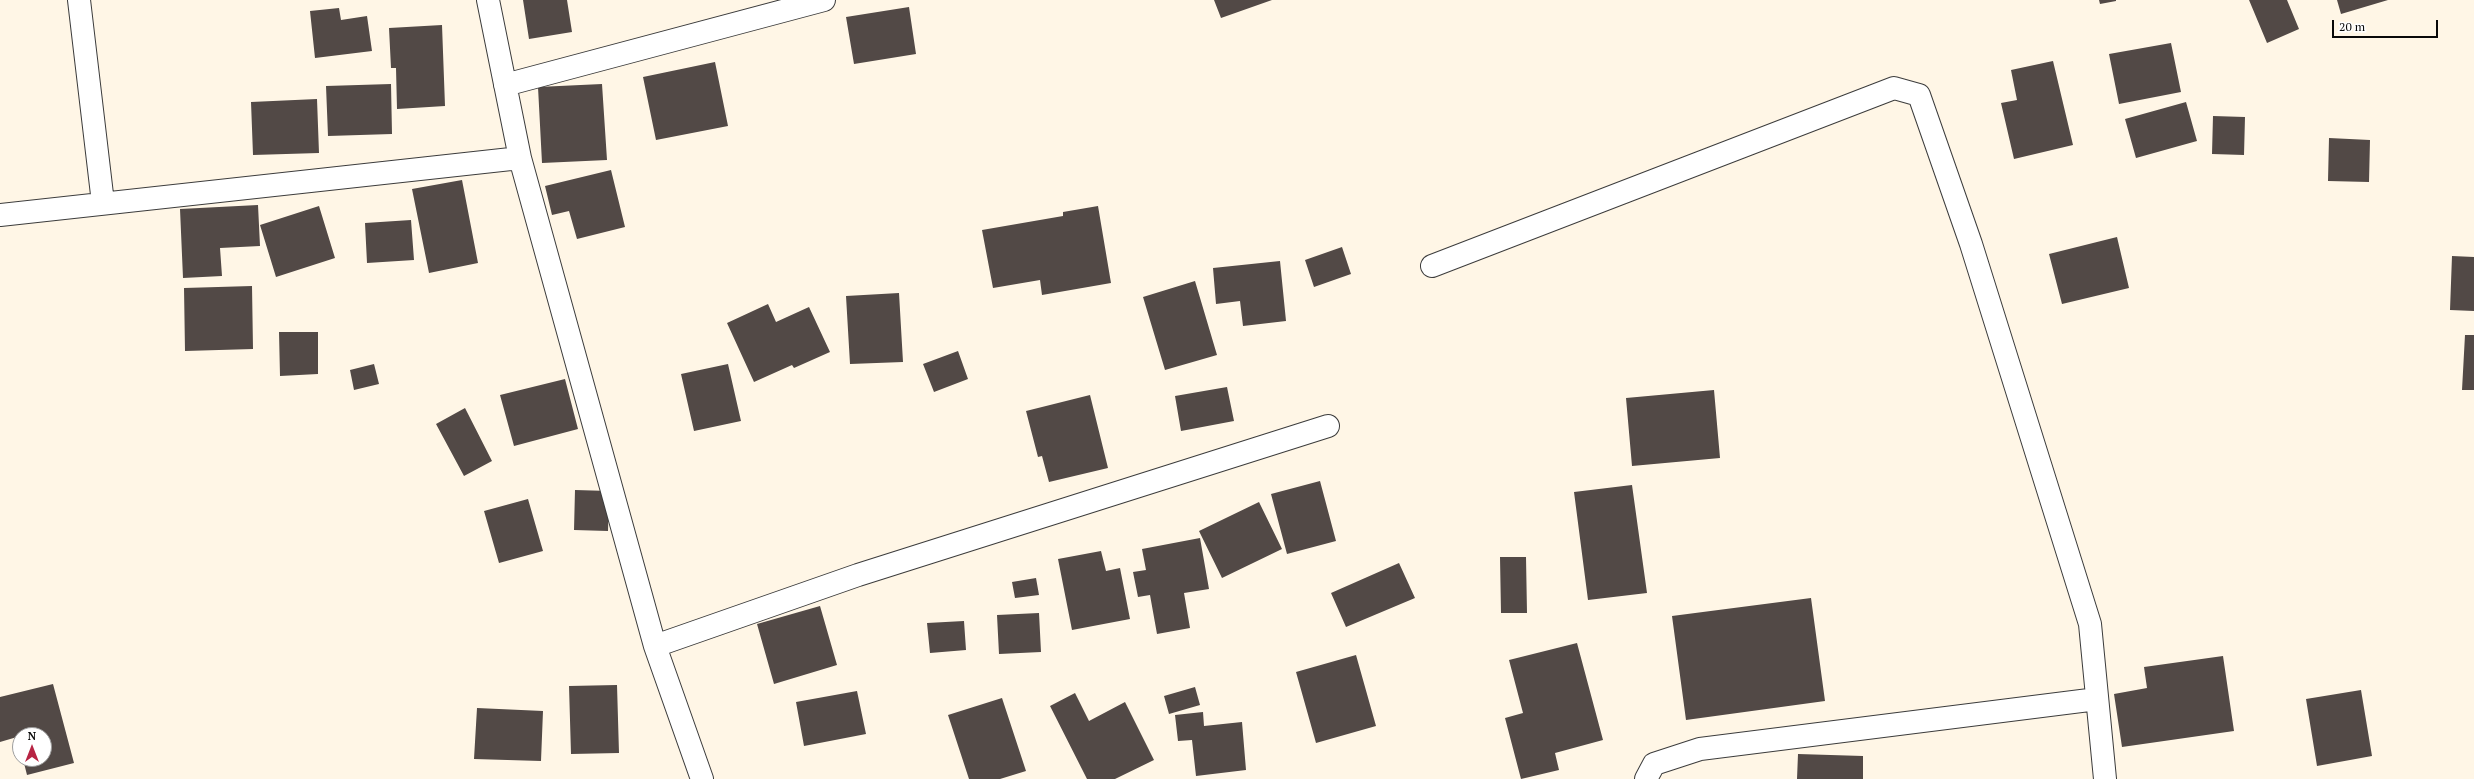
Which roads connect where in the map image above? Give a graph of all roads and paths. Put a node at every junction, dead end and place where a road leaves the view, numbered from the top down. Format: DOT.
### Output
graph roads {
  1 [pos="79,0"];
  2 [pos="488,0"];
  3 [pos="824,0"];
  4 [pos="505,85"];
  5 [pos="520,158"];
  6 [pos="103,203"];
  7 [pos="0,215"];
  8 [pos="1432,266"];
  9 [pos="1328,426"];
  10 [pos="656,646"];
  11 [pos="2097,699"];
  12 [pos="702,779"];
  13 [pos="1646,779"];
  14 [pos="2105,779"];
  1 -- 6 [label="street"];
  2 -- 4 [label="street"];
  3 -- 4 [label="street"];
  4 -- 5 [label="street"];
  5 -- 6 [label="street"];
  5 -- 10 [label="street"];
  6 -- 7 [label="street"];
  8 -- 11 [label="street"];
  9 -- 10 [label="street"];
  10 -- 12 [label="street"];
  11 -- 13 [label="street"];
  11 -- 14 [label="street"];
}
